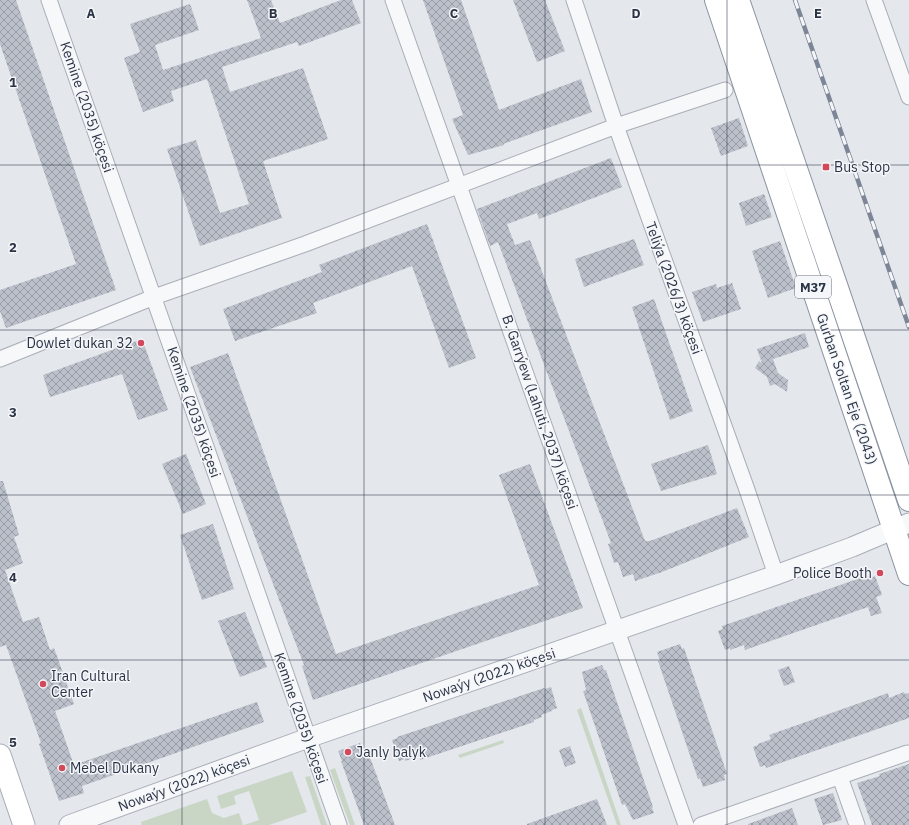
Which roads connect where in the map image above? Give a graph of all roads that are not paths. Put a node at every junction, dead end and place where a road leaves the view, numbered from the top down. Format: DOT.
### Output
graph roads {
  1 [pos="49,0"];
  2 [pos="393,0"];
  3 [pos="574,0"];
  4 [pos="716,0"];
  5 [pos="738,0"];
  6 [pos="874,0"];
  7 [pos="725,90"];
  8 [pos="909,97"];
  9 [pos="616,126"];
  10 [pos="459,186"];
  11 [pos="154,297"];
  12 [pos="0,359"];
  13 [pos="909,500"];
  14 [pos="902,526"];
  15 [pos="909,574"];
  16 [pos="776,575"];
  17 [pos="616,630"];
  18 [pos="308,738"];
  19 [pos="907,753"];
  20 [pos="0,755"];
  21 [pos="840,777"];
  22 [pos="0,801"];
  23 [pos="9,825"];
  24 [pos="24,825"];
  25 [pos="69,825"];
  26 [pos="339,825"];
  27 [pos="686,825"];
  28 [pos="701,825"];
  29 [pos="857,825"];
  1 -- 11 [label="street, Kemine (2035) köçesi"];
  2 -- 10 [label="street, B. Garrýew (Lahuti, 2037) köçesi"];
  3 -- 9 [label="street, Teliýa (2026/3) köçesi"];
  4 -- 14 [label="highway, Gurban Soltan Eje (2043) / M37"];
  5 -- 13 [label="highway, Gurban Soltan Eje (2043) / M37"];
  6 -- 8 [label="street"];
  7 -- 9 [label="street"];
  9 -- 10 [label="street"];
  9 -- 16 [label="street, Teliýa (2026/3) köçesi"];
  10 -- 11 [label="street"];
  10 -- 17 [label="street, B. Garrýew (Lahuti, 2037) köçesi"];
  11 -- 12 [label="street"];
  11 -- 18 [label="street, Kemine (2035) köçesi"];
  14 -- 15 [label="highway, Gurban Soltan Eje (2043) / M37"];
  14 -- 16 [label="street, Nowaýy (2022) köçesi"];
  16 -- 17 [label="street, Nowaýy (2022) köçesi"];
  17 -- 18 [label="street, Nowaýy (2022) köçesi"];
  17 -- 27 [label="street, B. Garrýew (Lahuti, 2037) köçesi"];
  18 -- 25 [label="street, Nowaýy (2022) köçesi"];
  18 -- 26 [label="street, Kemine (2035) köçesi"];
  19 -- 21 [label="street"];
  20 -- 24 [label="main road"];
  21 -- 28 [label="street"];
  21 -- 29 [label="street"];
  22 -- 23 [label="main road"];
}
